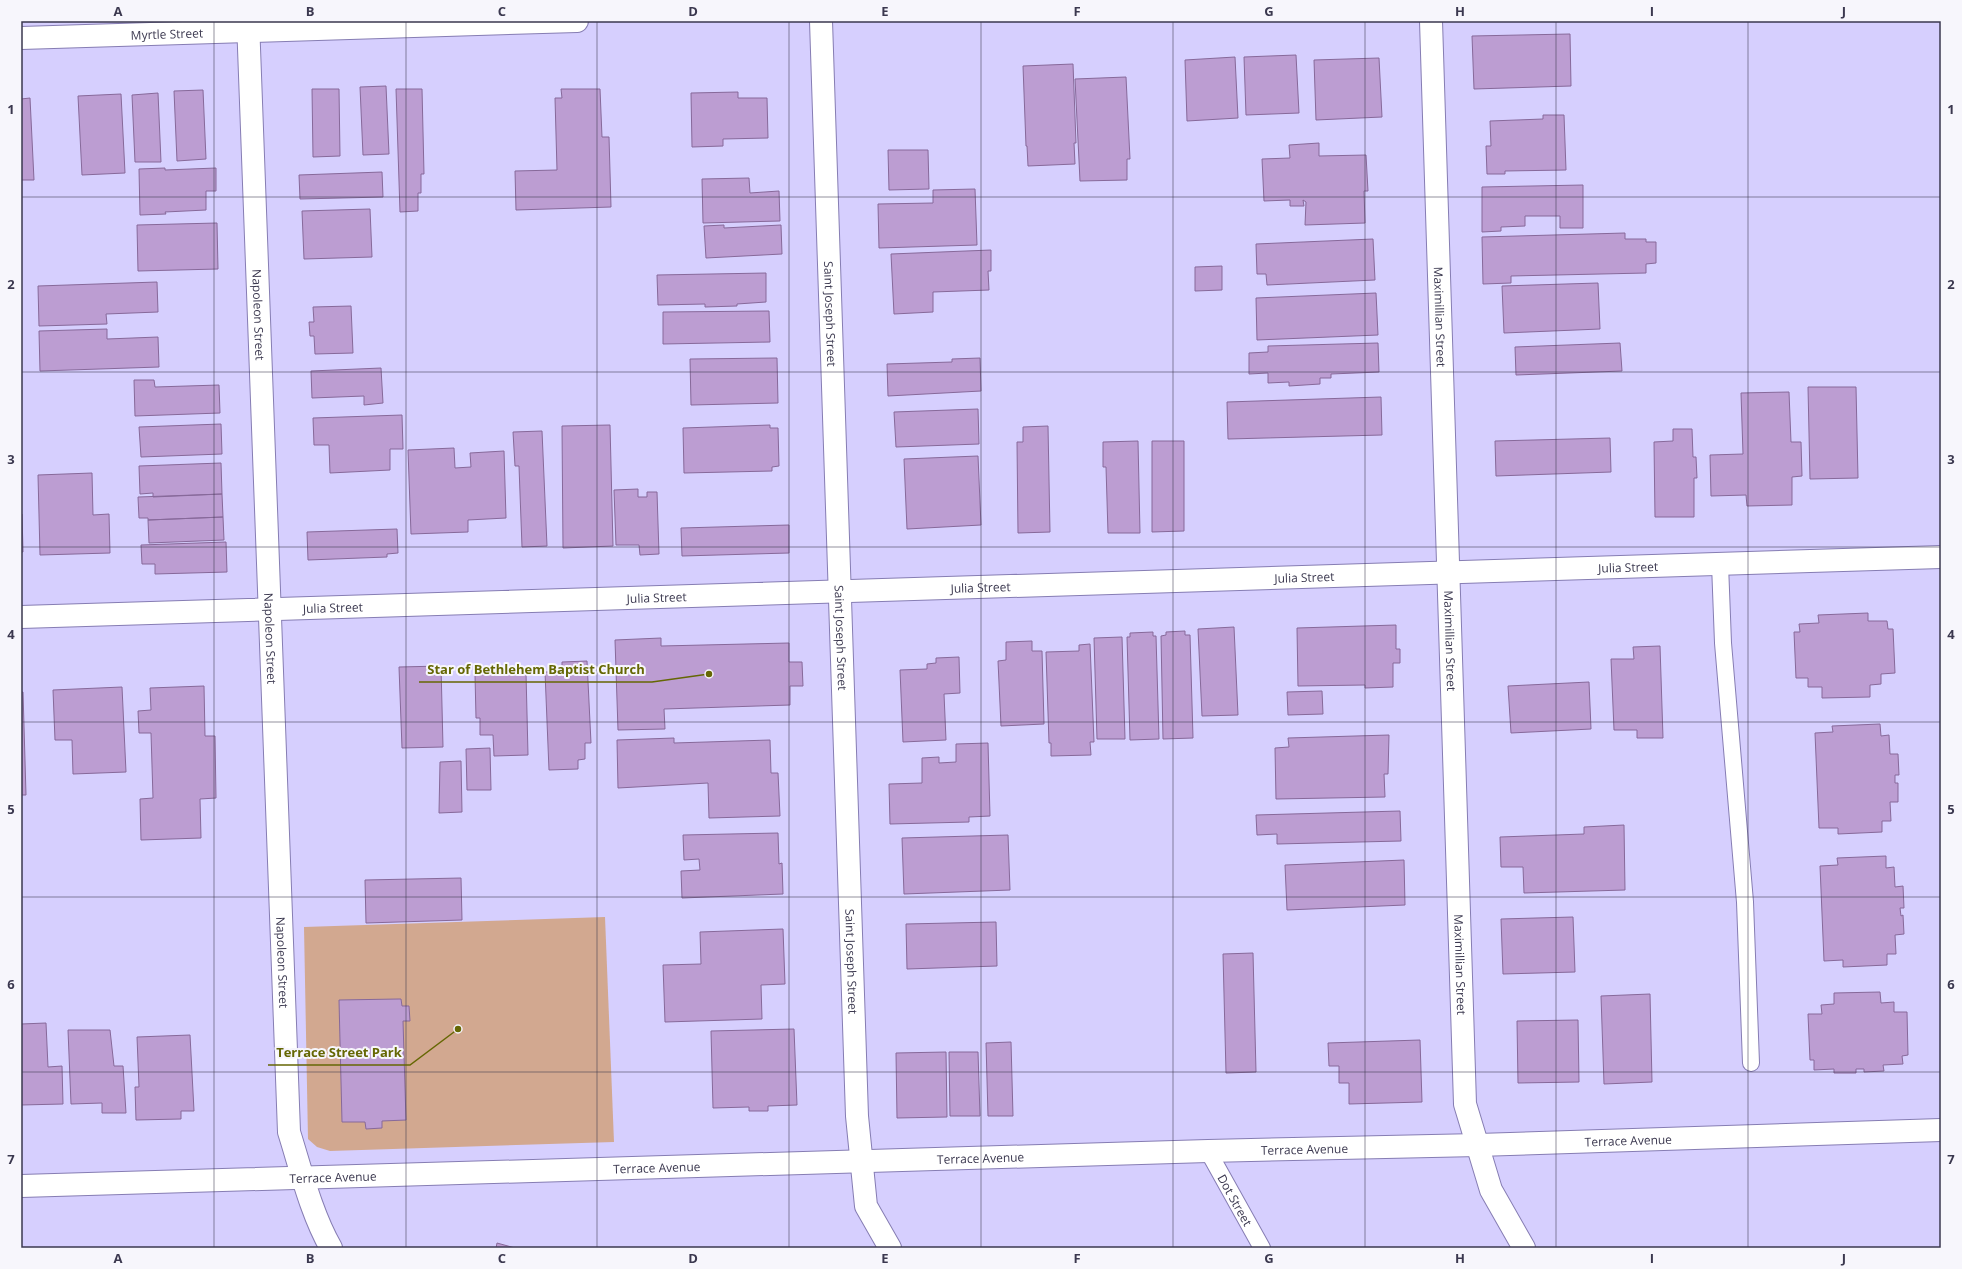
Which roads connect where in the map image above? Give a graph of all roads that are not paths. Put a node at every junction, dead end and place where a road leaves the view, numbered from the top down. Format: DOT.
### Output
graph roads {
  1 [pos="577,21"];
  2 [pos="821,21"];
  3 [pos="1431,21"];
  4 [pos="248,26"];
  5 [pos="21,38"];
  6 [pos="1941,557"];
  7 [pos="1720,564"];
  8 [pos="1448,573"];
  9 [pos="841,591"];
  10 [pos="270,608"];
  11 [pos="21,617"];
  12 [pos="1751,1063"];
  13 [pos="1941,1130"];
  14 [pos="1478,1145"];
  15 [pos="1208,1151"];
  16 [pos="861,1161"];
  17 [pos="303,1178"];
  18 [pos="21,1186"];
  19 [pos="331,1248"];
  20 [pos="890,1248"];
  21 [pos="1262,1248"];
  22 [pos="1524,1248"];
  1 -- 4 [label="street, Myrtle Street"];
  2 -- 9 [label="street, Saint Joseph Street"];
  3 -- 8 [label="street, Maximillian Street"];
  4 -- 5 [label="street, Myrtle Street"];
  4 -- 10 [label="street, Napoleon Street"];
  6 -- 7 [label="street, Julia Street"];
  7 -- 8 [label="street, Julia Street"];
  7 -- 12 [label="lane"];
  8 -- 9 [label="street, Julia Street"];
  8 -- 14 [label="street, Maximillian Street"];
  9 -- 10 [label="street, Julia Street"];
  9 -- 16 [label="street, Saint Joseph Street"];
  10 -- 11 [label="street, Julia Street"];
  10 -- 17 [label="street, Napoleon Street"];
  13 -- 14 [label="street, Terrace Avenue"];
  14 -- 15 [label="street, Terrace Avenue"];
  14 -- 22 [label="street, Maximillian Street"];
  15 -- 16 [label="street, Terrace Avenue"];
  15 -- 21 [label="lane, Dot Street"];
  16 -- 17 [label="street, Terrace Avenue"];
  16 -- 20 [label="street, Saint Joseph Street"];
  17 -- 18 [label="street, Terrace Avenue"];
  17 -- 19 [label="street, Napoleon Street"];
}
